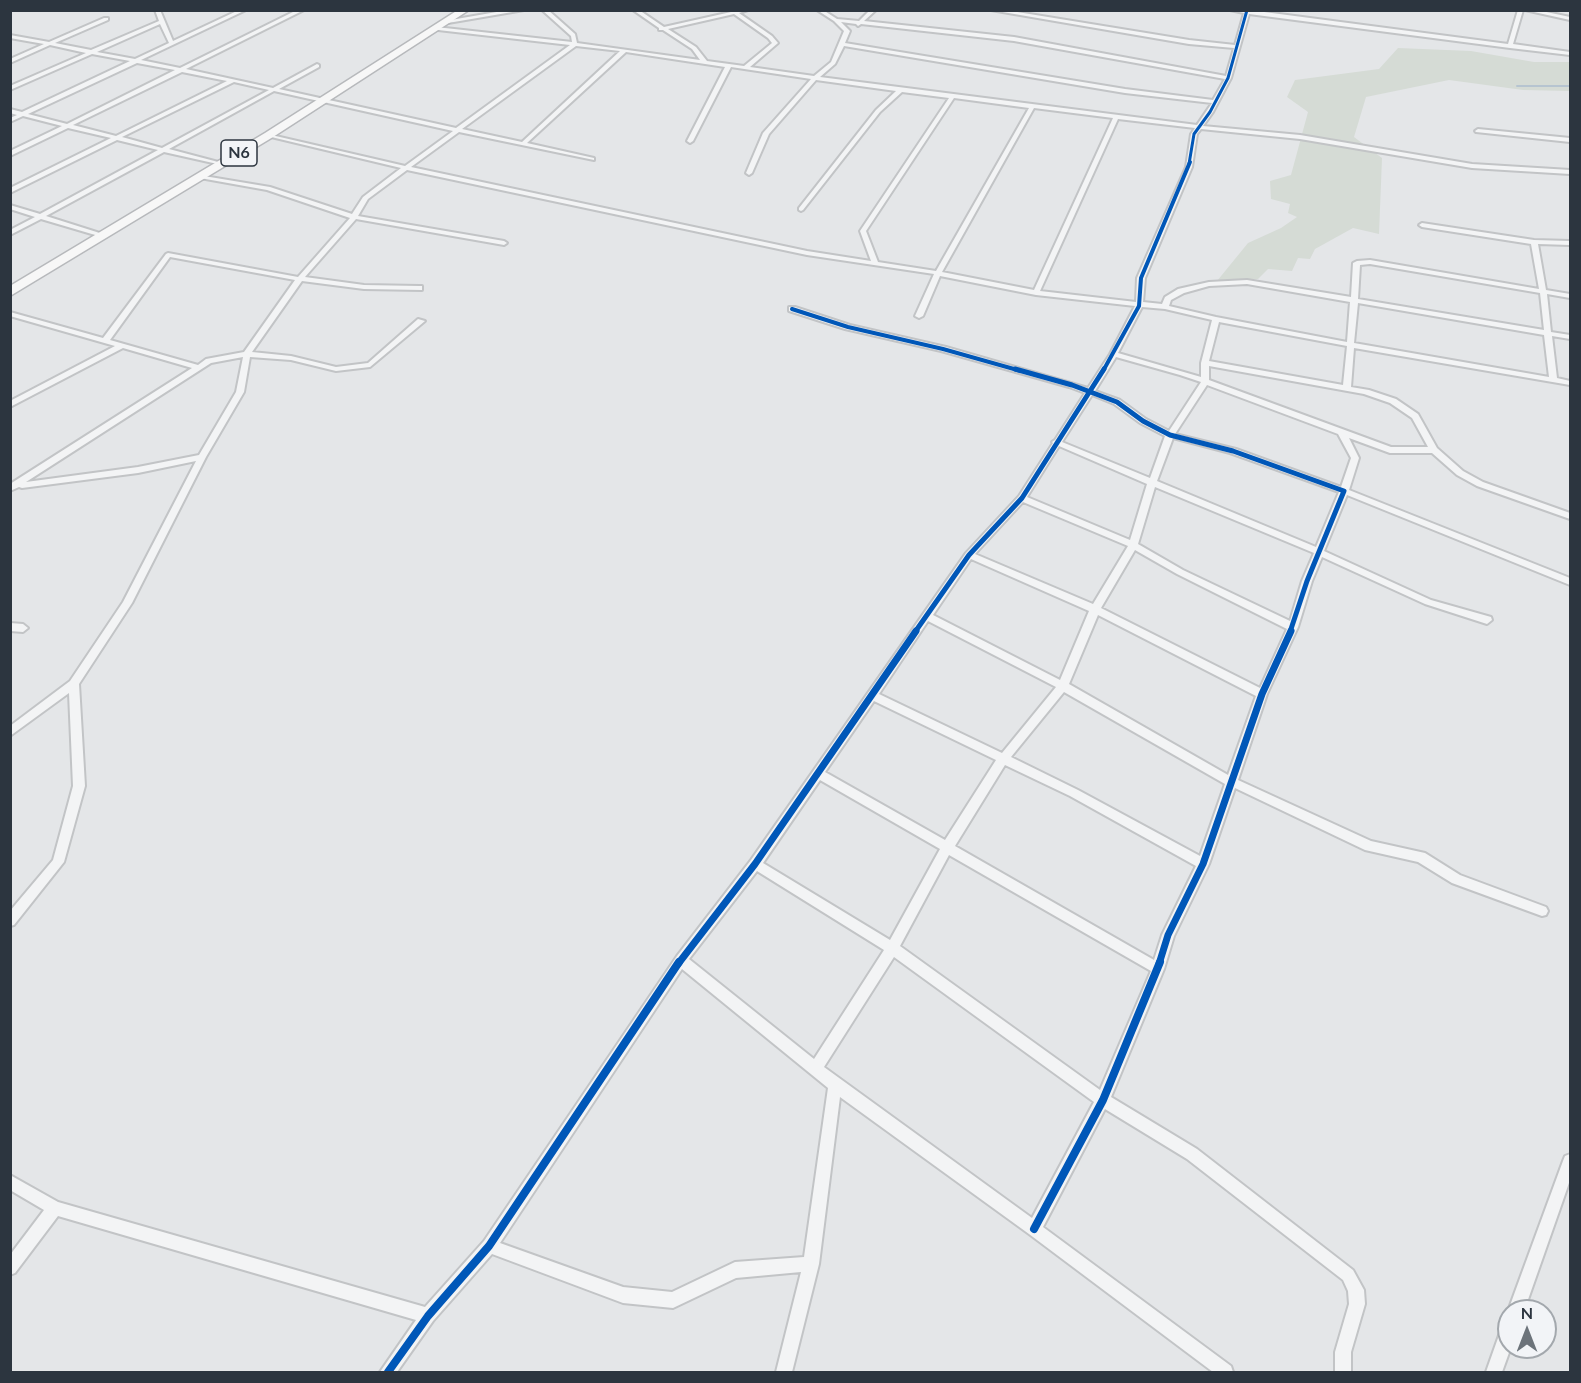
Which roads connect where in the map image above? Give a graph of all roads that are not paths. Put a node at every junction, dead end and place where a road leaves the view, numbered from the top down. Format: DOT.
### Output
graph roads {
  1 [pos="157,10"];
  2 [pos="244,10"];
  3 [pos="302,10"];
  4 [pos="465,10"];
  5 [pos="522,10"];
  6 [pos="544,10"];
  7 [pos="635,10"];
  8 [pos="746,10"];
  9 [pos="819,10"];
  10 [pos="874,10"];
  11 [pos="993,10"];
  12 [pos="1232,10"];
  13 [pos="1521,10"];
  14 [pos="1527,10"];
  15 [pos="1247,11"];
  16 [pos="734,12"];
  17 [pos="106,19"];
  18 [pos="1570,19"];
  19 [pos="836,20"];
  20 [pos="163,21"];
  21 [pos="444,22"];
  22 [pos="861,22"];
  23 [pos="661,29"];
  24 [pos="847,31"];
  25 [pos="10,36"];
  26 [pos="575,44"];
  27 [pos="842,44"];
  28 [pos="48,45"];
  29 [pos="172,45"];
  30 [pos="1510,46"];
  31 [pos="1237,47"];
  32 [pos="625,50"];
  33 [pos="90,52"];
  34 [pos="1570,52"];
  35 [pos="139,60"];
  36 [pos="10,61"];
  37 [pos="705,62"];
  38 [pos="729,65"];
  39 [pos="317,66"];
  40 [pos="744,68"];
  41 [pos="183,70"];
  42 [pos="815,78"];
  43 [pos="1228,78"];
  44 [pos="233,80"];
  45 [pos="10,88"];
  46 [pos="273,90"];
  47 [pos="900,90"];
  48 [pos="953,96"];
  49 [pos="322,101"];
  50 [pos="1215,102"];
  51 [pos="1032,107"];
  52 [pos="10,111"];
  53 [pos="22,114"];
  54 [pos="1116,117"];
  55 [pos="10,120"];
  56 [pos="66,125"];
  57 [pos="1198,127"];
  58 [pos="459,130"];
  59 [pos="1478,131"];
  60 [pos="269,135"];
  61 [pos="117,137"];
  62 [pos="1570,140"];
  63 [pos="690,141"];
  64 [pos="523,144"];
  65 [pos="164,149"];
  66 [pos="10,154"];
  67 [pos="592,159"];
  68 [pos="220,164"];
  69 [pos="407,168"];
  70 [pos="1570,172"];
  71 [pos="749,173"];
  72 [pos="200,176"];
  73 [pos="10,191"];
  74 [pos="10,207"];
  75 [pos="801,209"];
  76 [pos="42,216"];
  77 [pos="354,217"];
  78 [pos="1422,225"];
  79 [pos="10,233"];
  80 [pos="104,236"];
  81 [pos="1534,242"];
  82 [pos="504,243"];
  83 [pos="1570,243"];
  84 [pos="875,263"];
  85 [pos="938,273"];
  86 [pos="300,279"];
  87 [pos="419,288"];
  88 [pos="1543,291"];
  89 [pos="10,292"];
  90 [pos="1036,293"];
  91 [pos="1570,296"];
  92 [pos="1353,300"];
  93 [pos="1139,306"];
  94 [pos="1165,307"];
  95 [pos="792,309"];
  96 [pos="10,314"];
  97 [pos="919,316"];
  98 [pos="1216,319"];
  99 [pos="420,321"];
  100 [pos="1547,333"];
  101 [pos="1570,337"];
  102 [pos="106,340"];
  103 [pos="123,345"];
  104 [pos="1351,345"];
  105 [pos="247,354"];
  106 [pos="1114,354"];
  107 [pos="1205,363"];
  108 [pos="197,367"];
  109 [pos="1553,379"];
  110 [pos="1205,382"];
  111 [pos="1570,382"];
  112 [pos="1347,389"];
  113 [pos="1088,392"];
  114 [pos="10,405"];
  115 [pos="1341,431"];
  116 [pos="1170,435"];
  117 [pos="1056,442"];
  118 [pos="1434,450"];
  119 [pos="202,457"];
  120 [pos="1152,483"];
  121 [pos="13,485"];
  122 [pos="1344,491"];
  123 [pos="1022,498"];
  124 [pos="1570,516"];
  125 [pos="1133,545"];
  126 [pos="1319,552"];
  127 [pos="969,555"];
  128 [pos="1570,582"];
  129 [pos="1095,609"];
  130 [pos="927,616"];
  131 [pos="1487,620"];
  132 [pos="10,627"];
  133 [pos="1293,627"];
  134 [pos="23,628"];
  135 [pos="74,684"];
  136 [pos="1063,686"];
  137 [pos="1262,693"];
  138 [pos="872,695"];
  139 [pos="10,732"];
  140 [pos="1003,759"];
  141 [pos="818,773"];
  142 [pos="1232,782"];
  143 [pos="947,849"];
  144 [pos="755,864"];
  145 [pos="1203,864"];
  146 [pos="1542,911"];
  147 [pos="10,921"];
  148 [pos="892,948"];
  149 [pos="681,960"];
  150 [pos="1158,969"];
  151 [pos="816,1068"];
  152 [pos="835,1085"];
  153 [pos="1102,1100"];
  154 [pos="1570,1161"];
  155 [pos="10,1182"];
  156 [pos="56,1208"];
  157 [pos="1034,1229"];
  158 [pos="489,1246"];
  159 [pos="811,1264"];
  160 [pos="10,1268"];
  161 [pos="1520,1299"];
  162 [pos="428,1316"];
  163 [pos="388,1372"];
  164 [pos="784,1372"];
  165 [pos="1225,1372"];
  166 [pos="1343,1372"];
  1 -- 20 [label="street"];
  2 -- 29 [label="street"];
  3 -- 41 [label="street"];
  4 -- 21 [label="highway, N6"];
  5 -- 21 [label="street"];
  6 -- 26 [label="street"];
  7 -- 23 [label="street"];
  8 -- 16 [label="street"];
  9 -- 19 [label="street"];
  10 -- 22 [label="street"];
  11 -- 31 [label="street"];
  12 -- 15 [label="street"];
  13 -- 30 [label="street"];
  14 -- 18 [label="street"];
  15 -- 30 [label="street"];
  15 -- 31 [label="street"];
  16 -- 23 [label="street"];
  16 -- 40 [label="street"];
  17 -- 28 [label="street"];
  19 -- 22 [label="street"];
  19 -- 24 [label="street"];
  20 -- 29 [label="street"];
  20 -- 33 [label="street"];
  21 -- 26 [label="street"];
  21 -- 49 [label="highway, N6"];
  22 -- 24 [label="street"];
  22 -- 43 [label="street"];
  23 -- 37 [label="street"];
  24 -- 27 [label="street"];
  25 -- 28 [label="street"];
  26 -- 32 [label="street"];
  26 -- 58 [label="street"];
  27 -- 42 [label="street"];
  27 -- 50 [label="street"];
  28 -- 33 [label="street"];
  28 -- 36 [label="street"];
  29 -- 35 [label="street"];
  30 -- 34 [label="street"];
  31 -- 43 [label="street"];
  32 -- 37 [label="street"];
  32 -- 64 [label="street"];
  33 -- 35 [label="street"];
  33 -- 45 [label="street"];
  35 -- 41 [label="street"];
  35 -- 53 [label="street"];
  37 -- 38 [label="street"];
  38 -- 40 [label="street"];
  38 -- 63 [label="street"];
  39 -- 46 [label="street"];
  40 -- 42 [label="street"];
  41 -- 44 [label="street"];
  41 -- 56 [label="street"];
  42 -- 47 [label="street"];
  42 -- 71 [label="street"];
  43 -- 50 [label="street"];
  44 -- 46 [label="street"];
  44 -- 61 [label="street"];
  46 -- 49 [label="street"];
  46 -- 65 [label="street"];
  47 -- 48 [label="street"];
  47 -- 75 [label="street"];
  48 -- 51 [label="street"];
  48 -- 84 [label="street"];
  49 -- 58 [label="street"];
  49 -- 60 [label="highway, N6"];
  50 -- 57 [label="street"];
  51 -- 54 [label="street"];
  51 -- 85 [label="street"];
  52 -- 53 [label="street"];
  53 -- 55 [label="street"];
  53 -- 56 [label="street"];
  54 -- 57 [label="street"];
  54 -- 90 [label="street"];
  56 -- 61 [label="street"];
  56 -- 66 [label="street"];
  57 -- 70 [label="street"];
  57 -- 93 [label="street"];
  58 -- 64 [label="street"];
  58 -- 69 [label="street"];
  59 -- 62 [label="street"];
  60 -- 68 [label="highway, N6"];
  60 -- 69 [label="street"];
  61 -- 65 [label="street"];
  61 -- 73 [label="street"];
  64 -- 67 [label="street"];
  65 -- 68 [label="street"];
  65 -- 76 [label="street"];
  68 -- 72 [label="highway, N6"];
  69 -- 77 [label="street"];
  69 -- 84 [label="street"];
  72 -- 77 [label="street"];
  72 -- 80 [label="highway, N6"];
  74 -- 76 [label="street"];
  76 -- 79 [label="street"];
  76 -- 80 [label="street"];
  77 -- 82 [label="street"];
  77 -- 86 [label="street"];
  78 -- 81 [label="street"];
  80 -- 89 [label="highway, N6"];
  81 -- 83 [label="street"];
  81 -- 88 [label="street"];
  84 -- 85 [label="street"];
  85 -- 90 [label="street"];
  85 -- 97 [label="street"];
  86 -- 87 [label="street"];
  86 -- 102 [label="street"];
  86 -- 105 [label="street"];
  88 -- 91 [label="street"];
  88 -- 92 [label="street"];
  88 -- 100 [label="street"];
  90 -- 93 [label="street"];
  92 -- 94 [label="street"];
  92 -- 100 [label="street"];
  92 -- 104 [label="street"];
  93 -- 94 [label="street"];
  93 -- 106 [label="street"];
  94 -- 98 [label="street"];
  95 -- 113 [label="street"];
  96 -- 102 [label="street"];
  98 -- 104 [label="street"];
  98 -- 107 [label="street"];
  99 -- 105 [label="street"];
  100 -- 101 [label="street"];
  100 -- 109 [label="street"];
  102 -- 103 [label="street"];
  103 -- 108 [label="street"];
  103 -- 114 [label="street"];
  104 -- 109 [label="street"];
  104 -- 112 [label="street"];
  105 -- 108 [label="street"];
  105 -- 119 [label="street"];
  106 -- 110 [label="street"];
  106 -- 113 [label="street"];
  107 -- 110 [label="street"];
  107 -- 112 [label="street"];
  108 -- 121 [label="street"];
  109 -- 111 [label="street"];
  110 -- 115 [label="street"];
  110 -- 116 [label="street"];
  112 -- 118 [label="street"];
  113 -- 116 [label="street"];
  113 -- 117 [label="street"];
  115 -- 118 [label="street"];
  115 -- 122 [label="street"];
  116 -- 120 [label="street"];
  116 -- 122 [label="street"];
  117 -- 120 [label="street"];
  117 -- 123 [label="street"];
  118 -- 124 [label="street"];
  119 -- 121 [label="street"];
  119 -- 135 [label="street"];
  120 -- 125 [label="street"];
  120 -- 126 [label="street"];
  122 -- 126 [label="street"];
  122 -- 128 [label="street"];
  123 -- 125 [label="street"];
  123 -- 127 [label="street"];
  125 -- 129 [label="street"];
  125 -- 133 [label="street"];
  126 -- 131 [label="street"];
  126 -- 133 [label="street"];
  127 -- 129 [label="street"];
  127 -- 130 [label="street"];
  129 -- 136 [label="street"];
  129 -- 137 [label="street"];
  130 -- 136 [label="street"];
  130 -- 138 [label="street"];
  132 -- 134 [label="street"];
  133 -- 137 [label="street"];
  135 -- 139 [label="street"];
  135 -- 147 [label="street"];
  136 -- 140 [label="street"];
  136 -- 142 [label="street"];
  137 -- 142 [label="street"];
  138 -- 140 [label="street"];
  138 -- 141 [label="street"];
  140 -- 143 [label="street"];
  140 -- 145 [label="street"];
  141 -- 143 [label="street"];
  141 -- 144 [label="street"];
  142 -- 145 [label="street"];
  142 -- 146 [label="street"];
  143 -- 148 [label="street"];
  143 -- 150 [label="street"];
  144 -- 148 [label="street"];
  144 -- 149 [label="street"];
  145 -- 150 [label="street"];
  148 -- 151 [label="street"];
  148 -- 153 [label="street"];
  149 -- 151 [label="street"];
  149 -- 158 [label="street"];
  150 -- 153 [label="street"];
  151 -- 152 [label="street"];
  152 -- 157 [label="street"];
  152 -- 159 [label="street"];
  153 -- 157 [label="street"];
  153 -- 166 [label="street"];
  154 -- 161 [label="street"];
  155 -- 156 [label="street"];
  156 -- 160 [label="street"];
  156 -- 162 [label="street"];
  157 -- 165 [label="street"];
  158 -- 159 [label="street"];
  158 -- 162 [label="street"];
  159 -- 164 [label="street"];
  162 -- 163 [label="street"];
}
